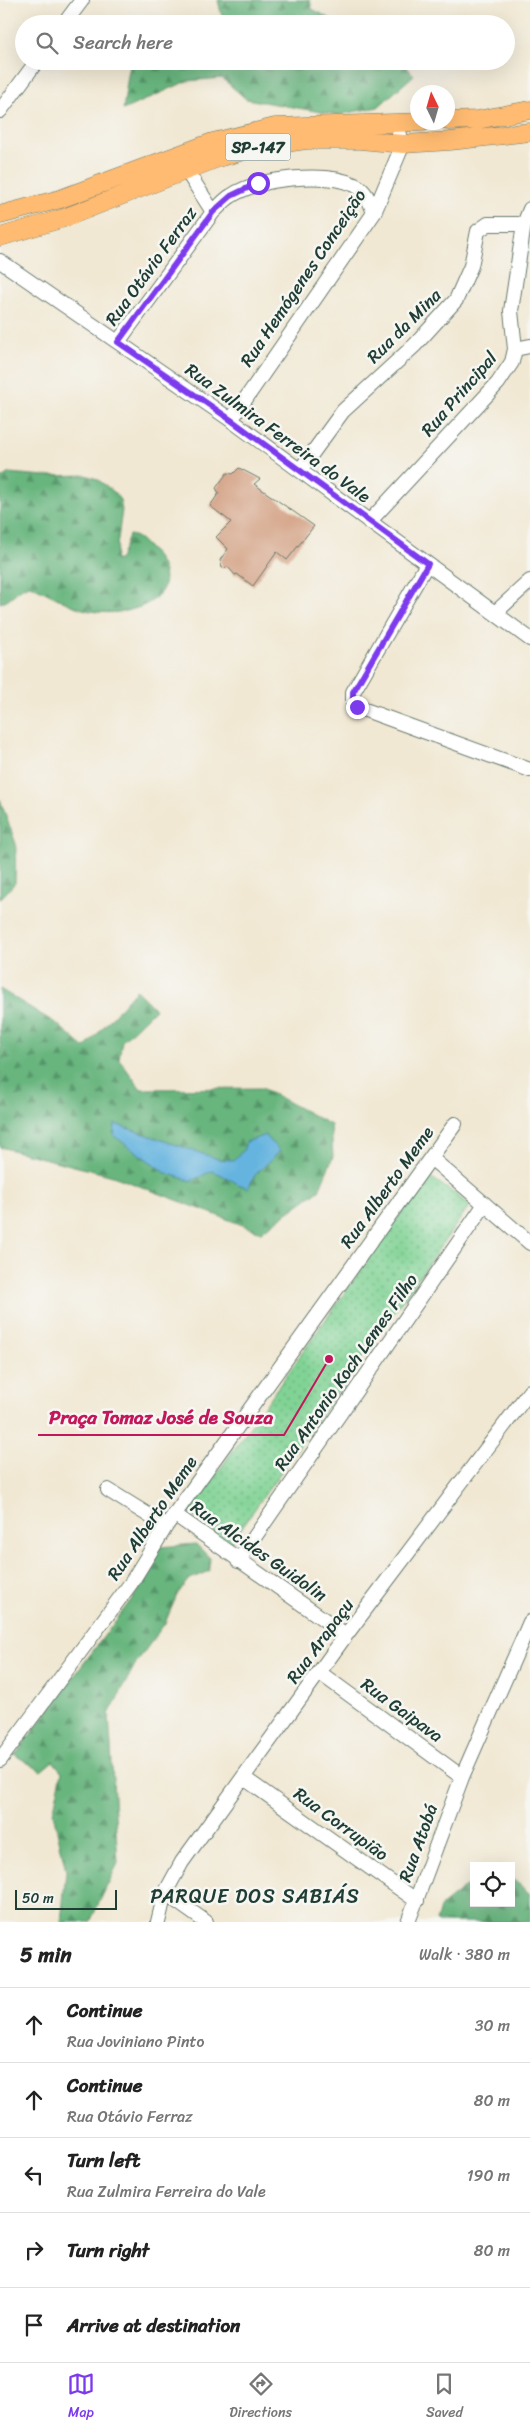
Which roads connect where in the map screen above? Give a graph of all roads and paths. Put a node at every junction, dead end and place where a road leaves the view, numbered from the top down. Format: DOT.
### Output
graph roads {
  1 [pos="82,0"];
  2 [pos="71,15"];
  3 [pos="30,70"];
  4 [pos="530,110"];
  5 [pos="0,111"];
  6 [pos="410,122"];
  7 [pos="455,122"];
  8 [pos="396,123"];
  9 [pos="530,132"];
  10 [pos="403,144"];
  11 [pos="181,162"];
  12 [pos="0,206"];
  13 [pos="530,209"];
  14 [pos="22,210"];
  15 [pos="213,212"];
  16 [pos="374,213"];
  17 [pos="0,216"];
  18 [pos="525,229"];
  19 [pos="0,237"];
  20 [pos="0,261"];
  21 [pos="118,342"];
  22 [pos="530,346"];
  23 [pos="515,350"];
  24 [pos="231,420"];
  25 [pos="300,470"];
  26 [pos="369,522"];
  27 [pos="428,564"];
  28 [pos="530,581"];
  29 [pos="495,613"];
  30 [pos="530,638"];
  31 [pos="530,770"];
  32 [pos="455,1124"];
  33 [pos="431,1158"];
  34 [pos="485,1204"];
  35 [pos="530,1243"];
  36 [pos="530,1391"];
  37 [pos="108,1490"];
  38 [pos="174,1514"];
  39 [pos="166,1526"];
  40 [pos="238,1561"];
  41 [pos="529,1627"];
  42 [pos="346,1635"];
  43 [pos="320,1674"];
  44 [pos="0,1760"];
  45 [pos="462,1777"];
  46 [pos="244,1778"];
  47 [pos="165,1893"];
  48 [pos="417,1901"];
  49 [pos="158,1922"];
  50 [pos="206,1922"];
  51 [pos="408,1922"];
  1 -- 2 [label="street"];
  3 -- 5 [label="street"];
  4 -- 7 [label="main road"];
  6 -- 8 [label="main road, SP-147"];
  8 -- 10 [label="street"];
  8 -- 11 [label="main road, SP-147"];
  9 -- 10 [label="main road, SP-147"];
  10 -- 11 [label="main road, SP-147"];
  10 -- 16 [label="street, Rua Hemógenes Conceição"];
  11 -- 14 [label="main road, SP-147"];
  11 -- 15 [label="street"];
  11 -- 19 [label="main road, SP-147"];
  12 -- 14 [label="street"];
  13 -- 18 [label="street, Rua Principal"];
  14 -- 17 [label="main road, SP-147"];
  15 -- 16 [label="street, Rua Otávio Ferraz"];
  15 -- 21 [label="street, Rua Otávio Ferraz"];
  16 -- 24 [label="street, Rua Hemógenes Conceição"];
  18 -- 23 [label="street, Rua Principal"];
  18 -- 25 [label="street, Rua da Mina"];
  20 -- 21 [label="street, Rua Zulmira Ferreira do Vale"];
  21 -- 24 [label="street, Rua Zulmira Ferreira do Vale"];
  22 -- 23 [label="street"];
  23 -- 26 [label="street, Rua Principal"];
  24 -- 25 [label="street, Rua Zulmira Ferreira do Vale"];
  25 -- 26 [label="street, Rua Zulmira Ferreira do Vale"];
  26 -- 27 [label="street, Rua Zulmira Ferreira do Vale"];
  27 -- 29 [label="street, Rua Zulmira Ferreira do Vale"];
  27 -- 31 [label="street"];
  28 -- 29 [label="street"];
  29 -- 30 [label="street, Rua Zulmira Ferreira do Vale"];
  32 -- 33 [label="street, Rua Alberto Meme"];
  33 -- 34 [label="street"];
  33 -- 38 [label="street, Rua Alberto Meme"];
  34 -- 35 [label="street"];
  34 -- 40 [label="street, Rua Antonio Koch Lemes Filho"];
  36 -- 42 [label="street, Rua Arapaçu"];
  37 -- 39 [label="street"];
  38 -- 39 [label="street, Rua Alberto Meme"];
  38 -- 40 [label="street, Rua Alcides Guidolin"];
  39 -- 44 [label="street, Rua Alberto Meme"];
  40 -- 42 [label="street, Rua Alcides Guidolin"];
  41 -- 45 [label="street, Rua Atobá"];
  42 -- 43 [label="street, Rua Arapaçu"];
  43 -- 45 [label="street, Rua Gaipava"];
  43 -- 46 [label="street, Rua Arapaçu"];
  45 -- 48 [label="street, Rua Atobá"];
  46 -- 47 [label="street, Rua Arapaçu"];
  46 -- 48 [label="street, Rua Corrupião"];
  47 -- 49 [label="street, Rua Arapaçu"];
  47 -- 50 [label="street"];
  48 -- 51 [label="street, Rua Atobá"];
}
